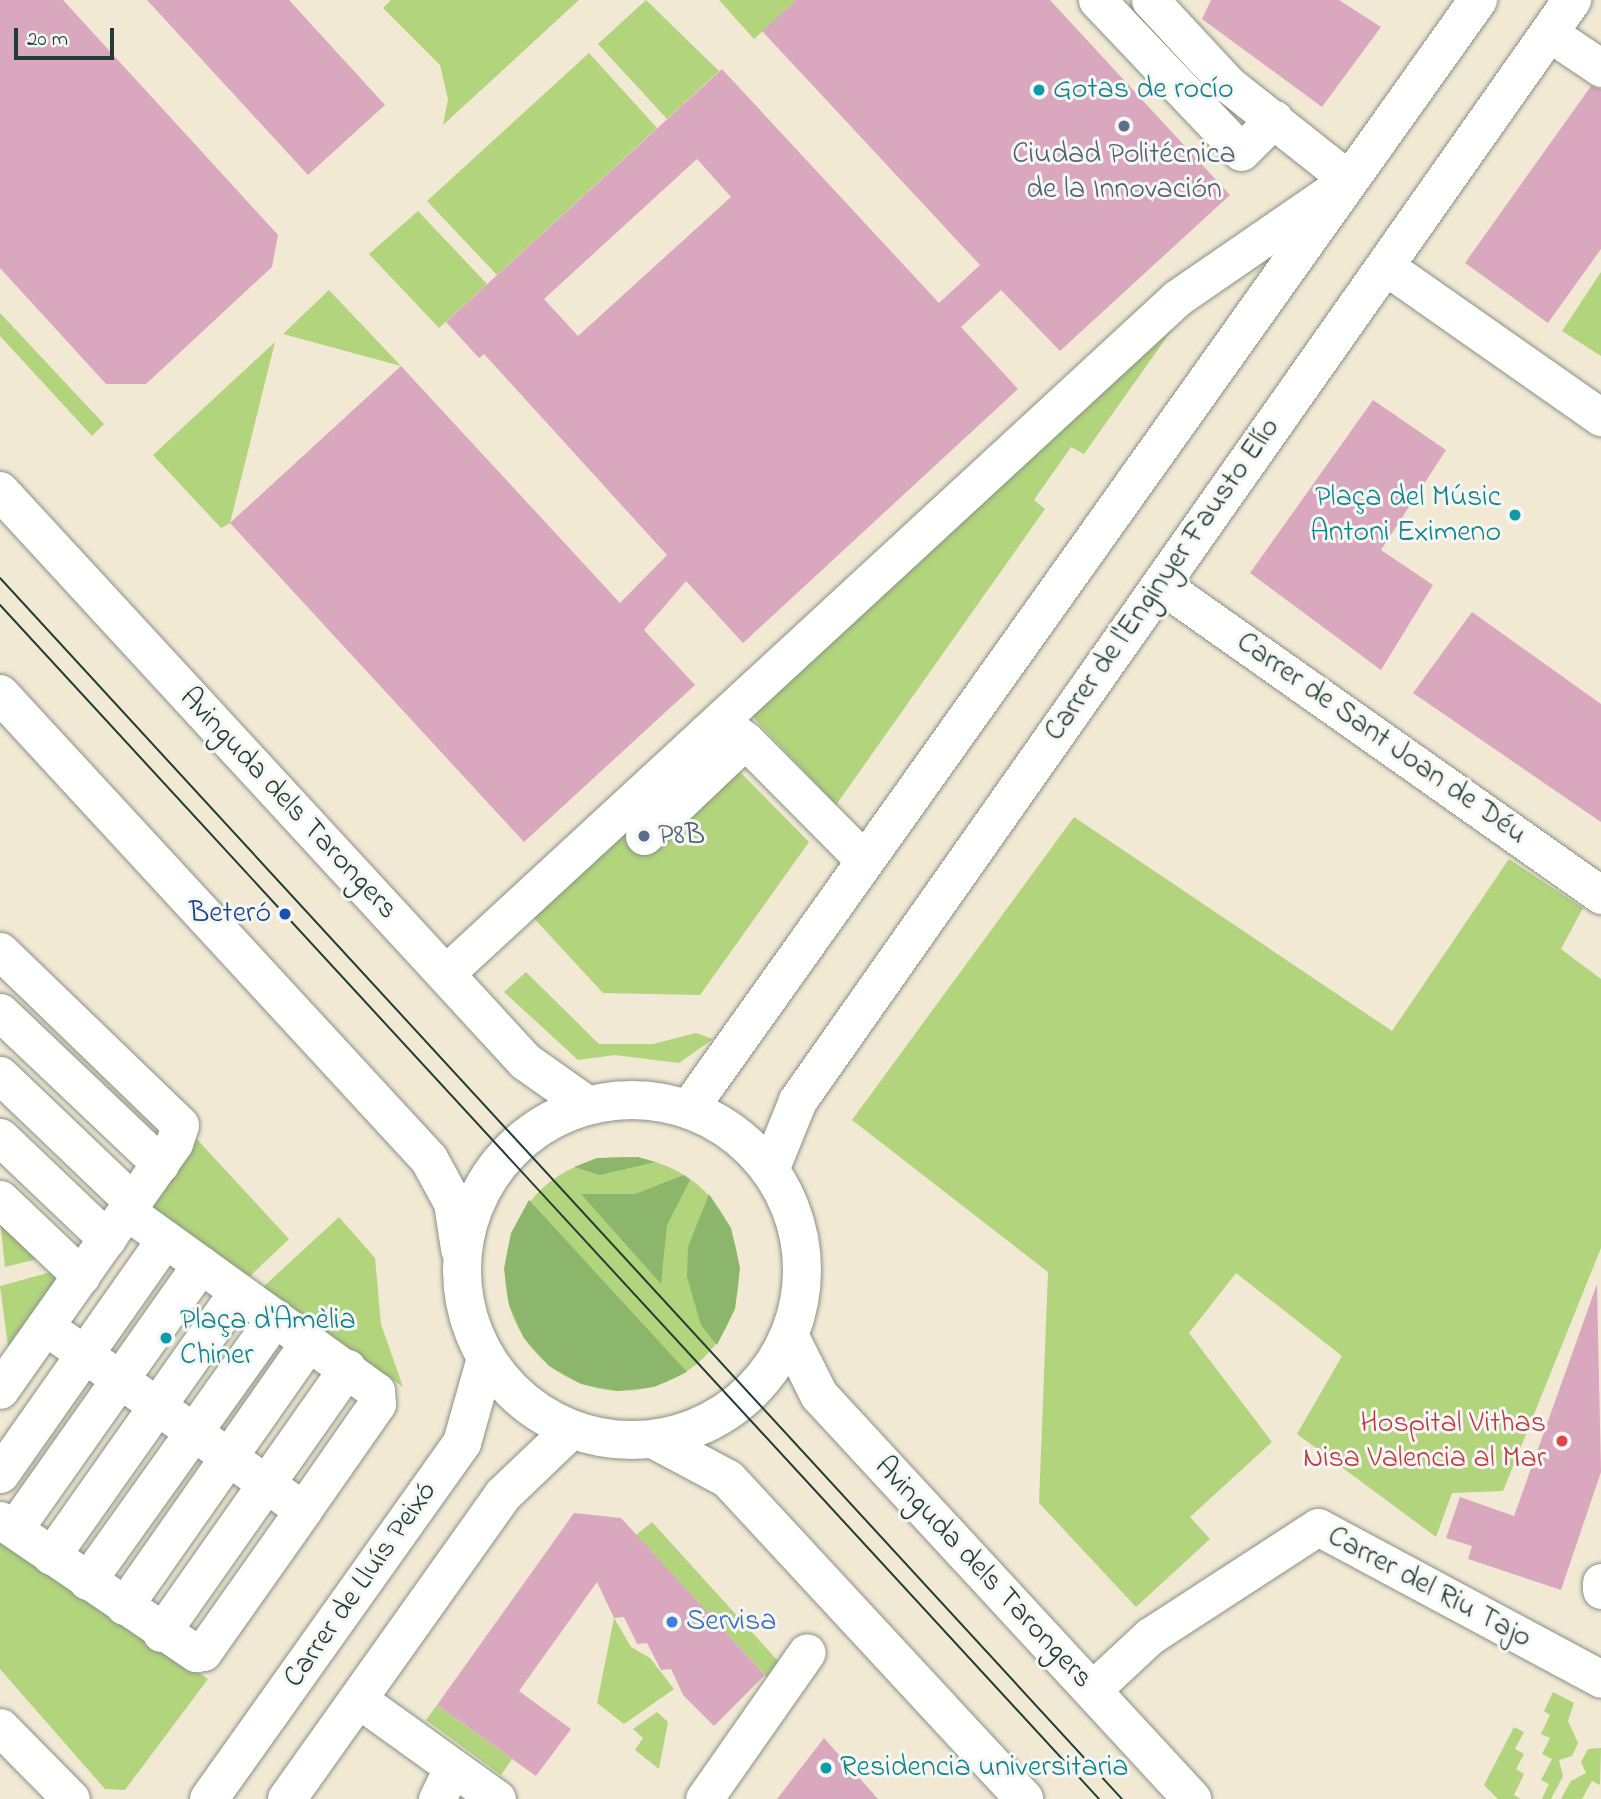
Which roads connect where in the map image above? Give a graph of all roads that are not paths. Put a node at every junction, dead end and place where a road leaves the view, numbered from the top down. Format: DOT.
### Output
graph roads {
  1 [pos="1097,0"];
  2 [pos="1150,0"];
  3 [pos="1478,0"];
  4 [pos="1572,0"];
  5 [pos="1549,33"];
  6 [pos="1601,68"];
  7 [pos="1274,119"];
  8 [pos="1349,180"];
  9 [pos="1385,266"];
  10 [pos="1601,417"];
  11 [pos="0,491"];
  12 [pos="1160,583"];
  13 [pos="0,694"];
  14 [pos="706,732"];
  15 [pos="745,740"];
  16 [pos="644,836"];
  17 [pos="865,861"];
  18 [pos="1601,895"];
  19 [pos="0,951"];
  20 [pos="445,974"];
  21 [pos="0,1012"];
  22 [pos="0,1075"];
  23 [pos="587,1105"];
  24 [pos="689,1109"];
  25 [pos="0,1137"];
  26 [pos="159,1164"];
  27 [pos="770,1170"];
  28 [pos="0,1199"];
  29 [pos="122,1217"];
  30 [pos="165,1239"];
  31 [pos="201,1265"];
  32 [pos="461,1273"];
  33 [pos="80,1276"];
  34 [pos="238,1291"];
  35 [pos="275,1317"];
  36 [pos="45,1326"];
  37 [pos="790,1338"];
  38 [pos="309,1342"];
  39 [pos="84,1354"];
  40 [pos="486,1358"];
  41 [pos="347,1368"];
  42 [pos="120,1380"];
  43 [pos="0,1390"];
  44 [pos="157,1406"];
  45 [pos="572,1429"];
  46 [pos="193,1432"];
  47 [pos="653,1439"];
  48 [pos="229,1457"];
  49 [pos="0,1474"];
  50 [pos="266,1483"];
  51 [pos="303,1510"];
  52 [pos="7,1525"];
  53 [pos="51,1556"];
  54 [pos="87,1581"];
  55 [pos="1601,1582"];
  56 [pos="1601,1590"];
  57 [pos="124,1606"];
  58 [pos="161,1633"];
  59 [pos="807,1652"];
  60 [pos="1601,1679"];
  61 [pos="1092,1690"];
  62 [pos="358,1699"];
  63 [pos="0,1727"];
  64 [pos="445,1783"];
  65 [pos="71,1799"];
  66 [pos="209,1799"];
  67 [pos="287,1799"];
  68 [pos="497,1799"];
  69 [pos="704,1799"];
  70 [pos="1024,1799"];
  71 [pos="1192,1799"];
  1 -- 7 [label="street"];
  2 -- 7 [label="street"];
  3 -- 8 [label="main road"];
  4 -- 5 [label="main road, Carrer de l'Enginyer Fausto Elío"];
  5 -- 6 [label="street"];
  5 -- 9 [label="main road, Carrer de l'Enginyer Fausto Elío"];
  7 -- 8 [label="street"];
  8 -- 14 [label="street"];
  8 -- 17 [label="main road"];
  9 -- 10 [label="street"];
  9 -- 12 [label="main road, Carrer de l'Enginyer Fausto Elío"];
  11 -- 20 [label="main road, Avinguda dels Tarongers"];
  12 -- 18 [label="street, Carrer de Sant Joan de Déu"];
  12 -- 27 [label="main road, Carrer de l'Enginyer Fausto Elío"];
  13 -- 32 [label="main road"];
  14 -- 15 [label="street"];
  14 -- 20 [label="street"];
  15 -- 16 [label="street"];
  15 -- 17 [label="street"];
  17 -- 24 [label="main road"];
  19 -- 26 [label="street"];
  20 -- 23 [label="main road, Avinguda dels Tarongers"];
  21 -- 26 [label="street"];
  22 -- 29 [label="street"];
  23 -- 24 [label="main road"];
  23 -- 32 [label="main road"];
  24 -- 27 [label="main road"];
  25 -- 29 [label="street"];
  26 -- 29 [label="street"];
  27 -- 37 [label="main road"];
  28 -- 33 [label="street"];
  29 -- 30 [label="street"];
  29 -- 33 [label="street"];
  30 -- 31 [label="street"];
  30 -- 39 [label="street"];
  31 -- 34 [label="street"];
  31 -- 42 [label="street"];
  32 -- 40 [label="main road"];
  33 -- 36 [label="street"];
  34 -- 35 [label="street"];
  34 -- 44 [label="street"];
  35 -- 38 [label="street"];
  35 -- 46 [label="street"];
  36 -- 39 [label="street"];
  36 -- 43 [label="street"];
  37 -- 47 [label="main road"];
  37 -- 61 [label="main road, Avinguda dels Tarongers"];
  38 -- 41 [label="street"];
  38 -- 48 [label="street"];
  39 -- 42 [label="street"];
  39 -- 49 [label="street"];
  40 -- 45 [label="main road"];
  40 -- 66 [label="main road, Carrer de Lluís Peixó"];
  41 -- 50 [label="street"];
  41 -- 51 [label="street"];
  42 -- 44 [label="street"];
  42 -- 52 [label="street"];
  44 -- 46 [label="street"];
  44 -- 53 [label="street"];
  45 -- 47 [label="main road"];
  45 -- 62 [label="main road"];
  46 -- 48 [label="street"];
  46 -- 54 [label="street"];
  47 -- 70 [label="main road"];
  48 -- 50 [label="street"];
  48 -- 57 [label="street"];
  50 -- 51 [label="street"];
  50 -- 58 [label="street"];
  51 -- 58 [label="street"];
  52 -- 53 [label="street"];
  53 -- 54 [label="street"];
  54 -- 57 [label="street"];
  55 -- 56 [label="street"];
  57 -- 58 [label="street"];
  59 -- 69 [label="street"];
  60 -- 61 [label="street, Carrer del Riu Tajo"];
  61 -- 71 [label="main road, Avinguda dels Tarongers"];
  62 -- 64 [label="street"];
  62 -- 67 [label="main road"];
  63 -- 65 [label="street"];
  64 -- 68 [label="street"];
}
